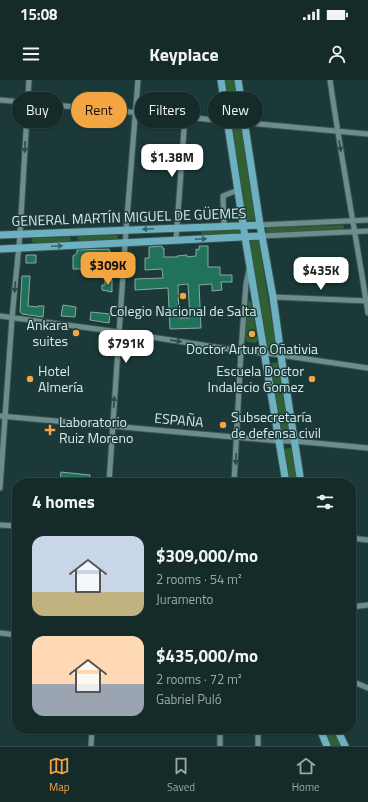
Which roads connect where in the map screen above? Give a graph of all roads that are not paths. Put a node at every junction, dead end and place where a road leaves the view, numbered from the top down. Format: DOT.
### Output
graph roads {
  1 [pos="29,80"];
  2 [pos="138,80"];
  3 [pos="220,80"];
  4 [pos="238,80"];
  5 [pos="330,80"];
  6 [pos="28,92"];
  7 [pos="137,92"];
  8 [pos="222,92"];
  9 [pos="240,92"];
  10 [pos="0,100"];
  11 [pos="12,101"];
  12 [pos="63,105"];
  13 [pos="135,112"];
  14 [pos="135,124"];
  15 [pos="263,124"];
  16 [pos="26,128"];
  17 [pos="184,128"];
  18 [pos="228,128"];
  19 [pos="246,128"];
  20 [pos="337,131"];
  21 [pos="368,134"];
  22 [pos="238,190"];
  23 [pos="368,220"];
  24 [pos="353,221"];
  25 [pos="243,225"];
  26 [pos="260,225"];
  27 [pos="224,226"];
  28 [pos="177,228"];
  29 [pos="126,230"];
  30 [pos="368,231"];
  31 [pos="74,232"];
  32 [pos="355,232"];
  33 [pos="20,234"];
  34 [pos="0,235"];
  35 [pos="261,236"];
  36 [pos="245,237"];
  37 [pos="176,240"];
  38 [pos="125,243"];
  39 [pos="74,245"];
  40 [pos="18,248"];
  41 [pos="0,249"];
  42 [pos="250,267"];
  43 [pos="273,297"];
  44 [pos="367,301"];
  45 [pos="368,313"];
  46 [pos="0,316"];
  47 [pos="12,318"];
  48 [pos="119,332"];
  49 [pos="241,351"];
  50 [pos="265,354"];
  51 [pos="281,356"];
  52 [pos="368,368"];
  53 [pos="3,417"];
  54 [pos="113,426"];
  55 [pos="237,437"];
  56 [pos="279,441"];
  57 [pos="294,441"];
  58 [pos="368,448"];
  59 [pos="109,478"];
  60 [pos="234,478"];
  61 [pos="285,478"];
  62 [pos="300,478"];
  63 [pos="0,488"];
  64 [pos="0,525"];
  65 [pos="12,526"];
  66 [pos="356,539"];
  67 [pos="368,540"];
  68 [pos="368,606"];
  69 [pos="356,607"];
  70 [pos="0,633"];
  71 [pos="12,634"];
  72 [pos="356,683"];
  73 [pos="368,688"];
  74 [pos="92,734"];
  75 [pos="220,734"];
  76 [pos="258,734"];
  77 [pos="322,734"];
  78 [pos="339,734"];
  79 [pos="91,746"];
  80 [pos="220,746"];
  81 [pos="258,746"];
  82 [pos="326,746"];
  83 [pos="345,746"];
  1 -- 6 [label="street"];
  2 -- 7 [label="street"];
  3 -- 8 [label="main road"];
  4 -- 9 [label="main road"];
  5 -- 20 [label="street"];
  10 -- 11 [label="street"];
  12 -- 13 [label="street"];
  14 -- 29 [label="street"];
  15 -- 20 [label="street"];
  16 -- 33 [label="street, one-way"];
  17 -- 28 [label="street"];
  18 -- 22 [label="main road"];
  19 -- 26 [label="main road"];
  20 -- 21 [label="street"];
  20 -- 24 [label="street, one-way"];
  22 -- 25 [label="main road"];
  22 -- 27 [label="street"];
  23 -- 24 [label="street"];
  24 -- 26 [label="street"];
  24 -- 32 [label="street"];
  25 -- 26 [label="main road, GENERAL MARTÍN MIGUEL DE GÜEMES"];
  25 -- 27 [label="main road, GENERAL MARTÍN MIGUEL DE GÜEMES"];
  25 -- 36 [label="main road"];
  26 -- 35 [label="main road"];
  27 -- 28 [label="main road, GENERAL MARTÍN MIGUEL DE GÜEMES"];
  28 -- 29 [label="main road, GENERAL MARTÍN MIGUEL DE GÜEMES, one-way"];
  28 -- 37 [label="street"];
  29 -- 31 [label="main road, GENERAL MARTÍN MIGUEL DE GÜEMES"];
  29 -- 38 [label="street"];
  30 -- 32 [label="street"];
  31 -- 33 [label="main road, GENERAL MARTÍN MIGUEL DE GÜEMES"];
  31 -- 39 [label="main road"];
  32 -- 35 [label="street"];
  32 -- 44 [label="street"];
  33 -- 34 [label="main road, GENERAL MARTÍN MIGUEL DE GÜEMES"];
  33 -- 40 [label="street"];
  35 -- 36 [label="main road, GENERAL MARTÍN MIGUEL DE GÜEMES"];
  35 -- 43 [label="main road"];
  37 -- 36 [label="main road, GENERAL MARTÍN MIGUEL DE GÜEMES, one-way"];
  36 -- 42 [label="main road"];
  37 -- 38 [label="main road, GENERAL MARTÍN MIGUEL DE GÜEMES"];
  38 -- 39 [label="main road, GENERAL MARTÍN MIGUEL DE GÜEMES"];
  38 -- 48 [label="street"];
  40 -- 39 [label="main road, GENERAL MARTÍN MIGUEL DE GÜEMES, one-way"];
  40 -- 41 [label="main road, GENERAL MARTÍN MIGUEL DE GÜEMES"];
  40 -- 47 [label="street, one-way"];
  42 -- 49 [label="street"];
  42 -- 50 [label="main road"];
  43 -- 44 [label="street"];
  43 -- 51 [label="main road"];
  44 -- 45 [label="street"];
  46 -- 47 [label="street"];
  47 -- 48 [label="street"];
  47 -- 53 [label="street"];
  48 -- 49 [label="street, one-way"];
  54 -- 48 [label="street, one-way"];
  49 -- 50 [label="street"];
  49 -- 55 [label="street"];
  50 -- 51 [label="street"];
  50 -- 56 [label="main road"];
  51 -- 52 [label="street"];
  51 -- 57 [label="main road"];
  53 -- 54 [label="street, ESPAÑA"];
  53 -- 63 [label="street"];
  54 -- 55 [label="street, ESPAÑA"];
  54 -- 59 [label="street"];
  55 -- 56 [label="street, ESPAÑA"];
  55 -- 60 [label="street, one-way"];
  56 -- 57 [label="street, ESPAÑA"];
  56 -- 61 [label="main road"];
  57 -- 58 [label="street, ESPAÑA"];
  57 -- 62 [label="main road"];
  64 -- 65 [label="street"];
  66 -- 67 [label="street"];
  68 -- 69 [label="street"];
  70 -- 71 [label="street"];
  72 -- 73 [label="street"];
  74 -- 79 [label="street"];
  75 -- 80 [label="street"];
  76 -- 81 [label="street"];
  77 -- 82 [label="main road"];
  78 -- 83 [label="main road"];
}
